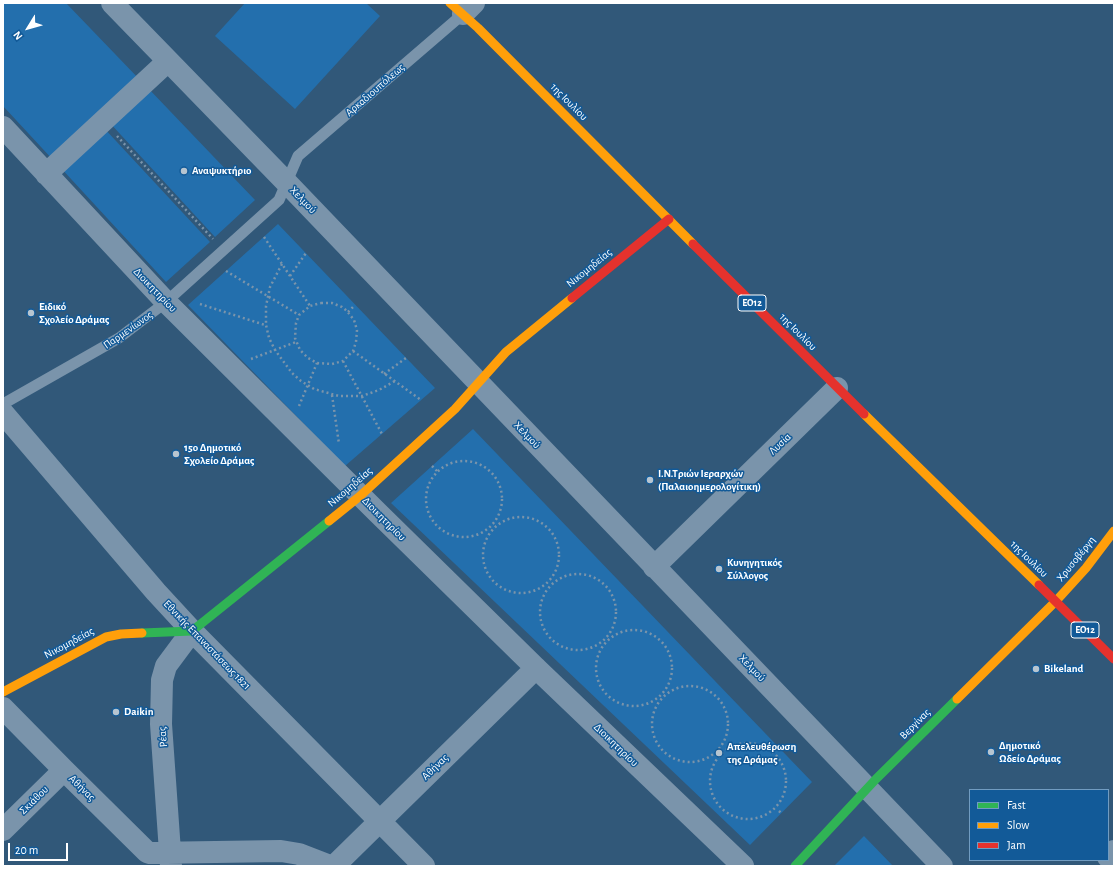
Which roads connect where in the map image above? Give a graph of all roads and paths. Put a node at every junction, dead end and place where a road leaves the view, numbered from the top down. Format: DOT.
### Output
graph roads {
  1 [pos="112,3"];
  2 [pos="462,7"];
  3 [pos="168,61"];
  4 [pos="103,121"];
  5 [pos="3,126"];
  6 [pos="46,174"];
  7 [pos="287,183"];
  8 [pos="669,219"];
  9 [pos="264,237"];
  10 [pos="224,251"];
  11 [pos="306,253"];
  12 [pos="282,264"];
  13 [pos="226,272"];
  14 [pos="290,276"];
  15 [pos="268,296"];
  16 [pos="166,302"];
  17 [pos="199,304"];
  18 [pos="355,305"];
  19 [pos="310,306"];
  20 [pos="348,312"];
  21 [pos="299,315"];
  22 [pos="266,325"];
  23 [pos="296,342"];
  24 [pos="275,350"];
  25 [pos="353,351"];
  26 [pos="406,358"];
  27 [pos="250,360"];
  28 [pos="343,361"];
  29 [pos="317,363"];
  30 [pos="384,374"];
  31 [pos="395,381"];
  32 [pos="478,383"];
  33 [pos="308,385"];
  34 [pos="837,388"];
  35 [pos="332,395"];
  36 [pos="362,396"];
  37 [pos="421,400"];
  38 [pos="3,404"];
  39 [pos="298,409"];
  40 [pos="3,413"];
  41 [pos="382,434"];
  42 [pos="340,448"];
  43 [pos="432,466"];
  44 [pos="438,472"];
  45 [pos="360,496"];
  46 [pos="493,527"];
  47 [pos="1114,531"];
  48 [pos="654,567"];
  49 [pos="548,582"];
  50 [pos="551,585"];
  51 [pos="1056,601"];
  52 [pos="192,631"];
  53 [pos="607,640"];
  54 [pos="1114,658"];
  55 [pos="536,668"];
  56 [pos="3,692"];
  57 [pos="663,695"];
  58 [pos="3,708"];
  59 [pos="718,750"];
  60 [pos="721,754"];
  61 [pos="64,770"];
  62 [pos="867,788"];
  63 [pos="779,811"];
  64 [pos="781,813"];
  65 [pos="380,821"];
  66 [pos="3,830"];
  67 [pos="171,859"];
  68 [pos="330,866"];
  69 [pos="334,866"];
  70 [pos="424,866"];
  71 [pos="743,866"];
  72 [pos="795,866"];
  73 [pos="942,866"];
  1 -- 3 [label="street, Χελμού"];
  2 -- 7 [label="lane, Αρκαδιουπόλεως"];
  2 -- 8 [label="main road, 1ης Ιουλίου / ΕΟ12"];
  3 -- 4 [label="street"];
  3 -- 7 [label="street, Χελμού"];
  4 -- 6 [label="street"];
  4 -- 10 [label="path"];
  5 -- 6 [label="street, Διοικητηρίου"];
  6 -- 16 [label="street, Διοικητηρίου"];
  7 -- 10 [label="lane, Παρμενίωνος"];
  7 -- 32 [label="street, Χελμού"];
  8 -- 32 [label="main road, Νικομηδείας"];
  8 -- 34 [label="main road, 1ης Ιουλίου / ΕΟ12"];
  9 -- 12 [label="path"];
  10 -- 16 [label="lane, Παρμενίωνος"];
  11 -- 14 [label="path"];
  12 -- 14 [label="path"];
  12 -- 15 [label="path"];
  13 -- 15 [label="path"];
  14 -- 19 [label="path"];
  15 -- 21 [label="path"];
  15 -- 22 [label="path"];
  16 -- 38 [label="lane, Παρμενίωνος"];
  16 -- 45 [label="street, Διοικητηρίου"];
  17 -- 22 [label="path"];
  18 -- 20 [label="path"];
  19 -- 20 [label="path"];
  19 -- 21 [label="path"];
  20 -- 25 [label="path"];
  21 -- 23 [label="path"];
  22 -- 24 [label="path"];
  23 -- 24 [label="path"];
  23 -- 29 [label="path"];
  24 -- 27 [label="path"];
  24 -- 33 [label="path"];
  25 -- 28 [label="path"];
  25 -- 30 [label="path"];
  26 -- 30 [label="path"];
  28 -- 29 [label="path"];
  28 -- 36 [label="path"];
  29 -- 33 [label="path"];
  30 -- 31 [label="path"];
  31 -- 36 [label="path"];
  31 -- 37 [label="path"];
  32 -- 45 [label="main road, Νικομηδείας"];
  32 -- 48 [label="street, Χελμού"];
  33 -- 35 [label="path"];
  33 -- 39 [label="path"];
  34 -- 48 [label="street, Λυσία"];
  34 -- 51 [label="main road, 1ης Ιουλίου / ΕΟ12"];
  35 -- 36 [label="path"];
  35 -- 42 [label="path"];
  36 -- 41 [label="path"];
  40 -- 52 [label="street, Εθνικής Επαναστάσεως 1821"];
  43 -- 44 [label="path"];
  44 -- 46 [label="path"];
  44 -- 46 [label="path"];
  45 -- 52 [label="main road, Νικομηδείας"];
  45 -- 55 [label="street, Διοικητηρίου"];
  46 -- 49 [label="path"];
  46 -- 49 [label="path"];
  47 -- 51 [label="main road, Χρυσοβέργη"];
  48 -- 62 [label="street, Χελμού"];
  49 -- 50 [label="path"];
  50 -- 53 [label="path"];
  50 -- 53 [label="path"];
  51 -- 54 [label="main road, 1ης Ιουλίου / ΕΟ12"];
  51 -- 62 [label="main road, Βεργίνας"];
  52 -- 56 [label="main road, Νικομηδείας"];
  52 -- 65 [label="street, Εθνικής Επαναστάσεως 1821"];
  52 -- 67 [label="street, Ρέας"];
  53 -- 57 [label="path"];
  53 -- 57 [label="path"];
  55 -- 65 [label="street, Αθήνας"];
  55 -- 71 [label="street, Διοικητηρίου"];
  57 -- 59 [label="path"];
  57 -- 59 [label="path"];
  58 -- 61 [label="street, Αθήνας"];
  59 -- 60 [label="path"];
  60 -- 60 [label="path"];
  61 -- 66 [label="street, Σκιάθου"];
  61 -- 67 [label="street, Αθήνας"];
  62 -- 72 [label="main road, Βεργίνας"];
  62 -- 73 [label="street, Χελμού"];
  63 -- 64 [label="path"];
  65 -- 69 [label="street, Αθήνας"];
  65 -- 70 [label="street, Εθνικής Επαναστάσεως 1821"];
  67 -- 68 [label="street, Αθήνας"];
}
